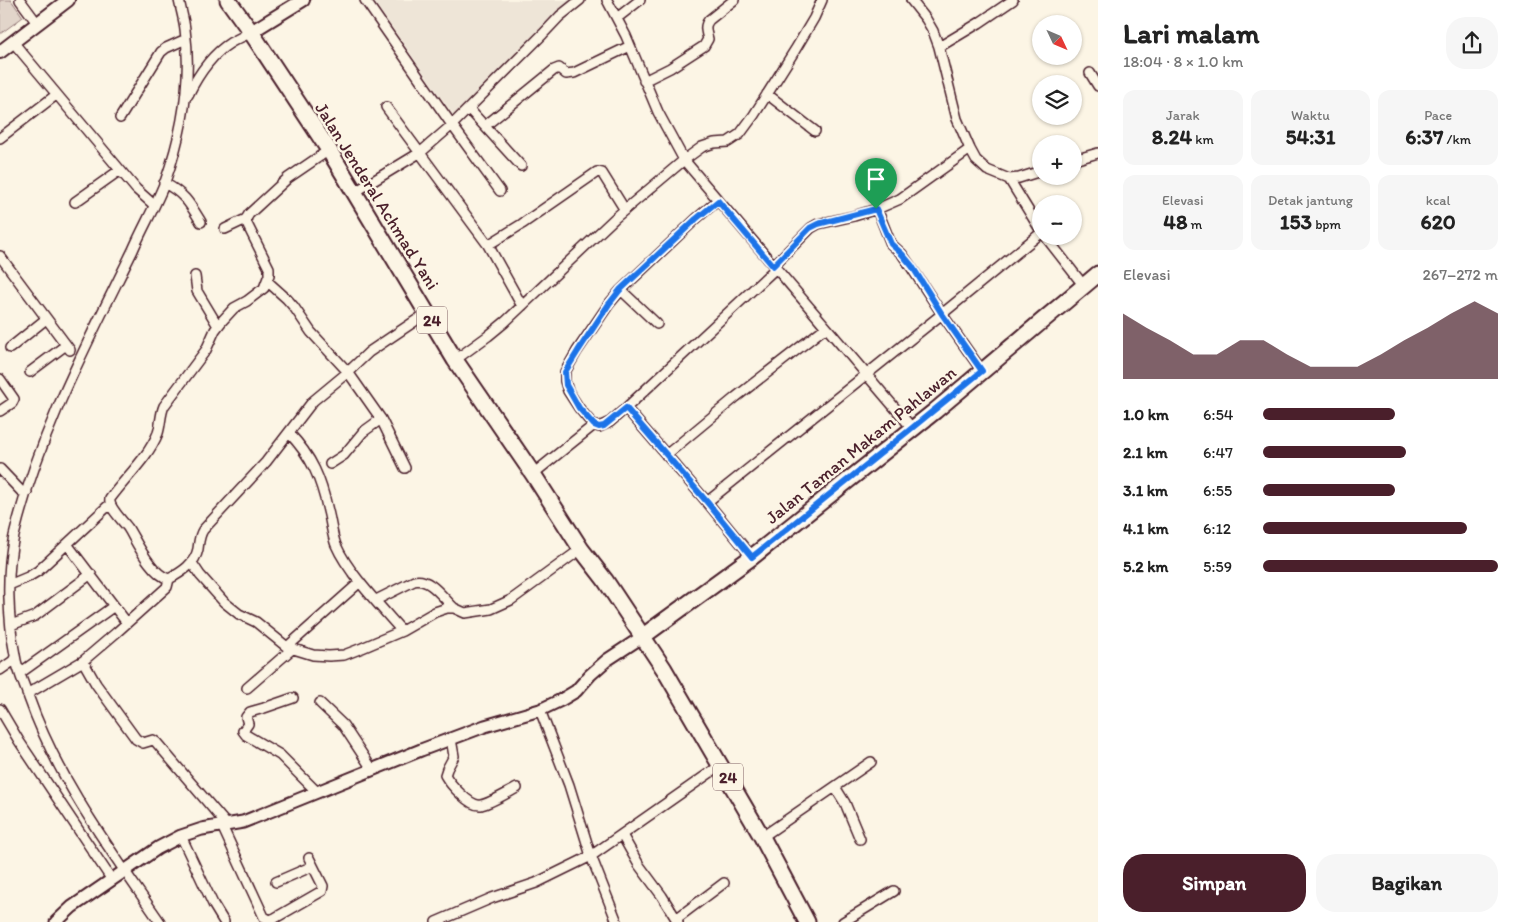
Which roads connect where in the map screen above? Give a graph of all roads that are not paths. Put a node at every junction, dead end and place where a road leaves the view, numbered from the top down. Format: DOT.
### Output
graph roads {
  1 [pos="20,0"];
  2 [pos="68,0"];
  3 [pos="179,0"];
  4 [pos="228,0"];
  5 [pos="303,0"];
  6 [pos="365,0"];
  7 [pos="580,0"];
  8 [pos="607,0"];
  9 [pos="640,0"];
  10 [pos="734,0"];
  11 [pos="822,0"];
  12 [pos="911,0"];
  13 [pos="1013,0"];
  14 [pos="617,18"];
  15 [pos="38,23"];
  16 [pos="251,32"];
  17 [pos="186,39"];
  18 [pos="13,42"];
  19 [pos="630,46"];
  20 [pos="939,47"];
  21 [pos="0,52"];
  22 [pos="1090,74"];
  23 [pos="644,82"];
  24 [pos="1098,86"];
  25 [pos="767,94"];
  26 [pos="56,95"];
  27 [pos="186,99"];
  28 [pos="386,106"];
  29 [pos="469,109"];
  30 [pos="120,118"];
  31 [pos="452,126"];
  32 [pos="485,126"];
  33 [pos="815,131"];
  34 [pos="0,138"];
  35 [pos="970,149"];
  36 [pos="329,150"];
  37 [pos="420,152"];
  38 [pos="1098,153"];
  39 [pos="1082,158"];
  40 [pos="684,160"];
  41 [pos="520,166"];
  42 [pos="120,170"];
  43 [pos="1032,173"];
  44 [pos="1009,179"];
  45 [pos="164,183"];
  46 [pos="500,191"];
  47 [pos="355,192"];
  48 [pos="718,201"];
  49 [pos="75,202"];
  50 [pos="154,205"];
  51 [pos="876,209"];
  52 [pos="625,210"];
  53 [pos="1032,217"];
  54 [pos="246,219"];
  55 [pos="202,222"];
  56 [pos="225,228"];
  57 [pos="1032,239"];
  58 [pos="488,245"];
  59 [pos="1052,245"];
  60 [pos="0,256"];
  61 [pos="775,267"];
  62 [pos="1098,274"];
  63 [pos="195,276"];
  64 [pos="267,281"];
  65 [pos="1084,286"];
  66 [pos="620,290"];
  67 [pos="522,306"];
  68 [pos="427,313"];
  69 [pos="942,314"];
  70 [pos="46,319"];
  71 [pos="657,324"];
  72 [pos="218,326"];
  73 [pos="826,327"];
  74 [pos="10,348"];
  75 [pos="455,360"];
  76 [pos="982,371"];
  77 [pos="30,372"];
  78 [pos="348,372"];
  79 [pos="867,375"];
  80 [pos="0,379"];
  81 [pos="626,408"];
  82 [pos="0,411"];
  83 [pos="381,419"];
  84 [pos="594,425"];
  85 [pos="912,428"];
  86 [pos="290,433"];
  87 [pos="666,455"];
  88 [pos="330,464"];
  89 [pos="405,468"];
  90 [pos="0,469"];
  91 [pos="533,474"];
  92 [pos="27,492"];
  93 [pos="707,502"];
  94 [pos="110,505"];
  95 [pos="67,544"];
  96 [pos="581,549"];
  97 [pos="752,557"];
  98 [pos="192,563"];
  99 [pos="90,574"];
  100 [pos="169,579"];
  101 [pos="360,582"];
  102 [pos="9,585"];
  103 [pos="376,600"];
  104 [pos="114,606"];
  105 [pos="454,608"];
  106 [pos="127,623"];
  107 [pos="11,625"];
  108 [pos="402,631"];
  109 [pos="642,637"];
  110 [pos="290,648"];
  111 [pos="15,657"];
  112 [pos="83,661"];
  113 [pos="0,670"];
  114 [pos="20,673"];
  115 [pos="247,688"];
  116 [pos="28,694"];
  117 [pos="293,698"];
  118 [pos="320,703"];
  119 [pos="0,709"];
  120 [pos="540,710"];
  121 [pos="451,739"];
  122 [pos="871,762"];
  123 [pos="721,765"];
  124 [pos="372,770"];
  125 [pos="835,787"];
  126 [pos="517,788"];
  127 [pos="317,792"];
  128 [pos="224,826"];
  129 [pos="622,835"];
  130 [pos="181,836"];
  131 [pos="762,837"];
  132 [pos="860,839"];
  133 [pos="591,856"];
  134 [pos="125,871"];
  135 [pos="112,880"];
  136 [pos="276,882"];
  137 [pos="724,883"];
  138 [pos="894,891"];
  139 [pos="260,920"];
  140 [pos="677,920"];
  141 [pos="56,922"];
  142 [pos="160,922"];
  143 [pos="224,922"];
  144 [pos="436,922"];
  145 [pos="617,922"];
  146 [pos="807,922"];
  147 [pos="843,922"];
  1 -- 15 [label="street"];
  2 -- 15 [label="main road"];
  3 -- 17 [label="street"];
  4 -- 16 [label="main road, Jalan Jenderal Achmad Yani / 24"];
  5 -- 16 [label="main road"];
  6 -- 31 [label="street"];
  7 -- 29 [label="street"];
  8 -- 14 [label="street"];
  9 -- 14 [label="street"];
  10 -- 23 [label="street"];
  11 -- 25 [label="street"];
  12 -- 20 [label="street"];
  13 -- 20 [label="street"];
  14 -- 19 [label="street"];
  15 -- 18 [label="main road"];
  16 -- 27 [label="street"];
  16 -- 36 [label="main road, Jalan Jenderal Achmad Yani / 24"];
  17 -- 27 [label="street"];
  17 -- 30 [label="street"];
  18 -- 21 [label="main road"];
  18 -- 26 [label="street"];
  19 -- 23 [label="street"];
  19 -- 32 [label="street"];
  20 -- 35 [label="street"];
  22 -- 24 [label="street"];
  23 -- 40 [label="street"];
  25 -- 33 [label="street"];
  25 -- 40 [label="street"];
  26 -- 34 [label="street"];
  26 -- 42 [label="street"];
  27 -- 45 [label="street"];
  28 -- 37 [label="street"];
  29 -- 31 [label="street"];
  29 -- 32 [label="street"];
  31 -- 37 [label="street"];
  31 -- 46 [label="street"];
  32 -- 41 [label="street"];
  35 -- 44 [label="street"];
  35 -- 51 [label="street"];
  36 -- 47 [label="main road, Jalan Jenderal Achmad Yani / 24"];
  36 -- 54 [label="street"];
  37 -- 47 [label="street"];
  37 -- 58 [label="street"];
  38 -- 39 [label="street"];
  40 -- 48 [label="street"];
  40 -- 52 [label="street"];
  42 -- 49 [label="street"];
  42 -- 50 [label="street"];
  43 -- 44 [label="street"];
  44 -- 53 [label="street"];
  45 -- 50 [label="street"];
  45 -- 55 [label="street"];
  47 -- 68 [label="main road, Jalan Jenderal Achmad Yani / 24"];
  48 -- 61 [label="street"];
  48 -- 66 [label="street"];
  50 -- 92 [label="street"];
  51 -- 61 [label="street"];
  51 -- 69 [label="street"];
  52 -- 58 [label="street"];
  52 -- 67 [label="street"];
  54 -- 56 [label="street"];
  54 -- 64 [label="street"];
  57 -- 69 [label="street"];
  58 -- 67 [label="street"];
  59 -- 65 [label="street"];
  60 -- 70 [label="street"];
  61 -- 73 [label="street"];
  61 -- 81 [label="street"];
  62 -- 65 [label="main road, Jalan Taman Makam Pahlawan"];
  63 -- 72 [label="street"];
  64 -- 72 [label="street"];
  64 -- 78 [label="street"];
  65 -- 76 [label="main road, Jalan Taman Makam Pahlawan"];
  66 -- 71 [label="street"];
  66 -- 84 [label="street"];
  67 -- 75 [label="street"];
  68 -- 75 [label="main road, Jalan Jenderal Achmad Yani / 24"];
  68 -- 78 [label="street"];
  69 -- 76 [label="street"];
  69 -- 79 [label="street"];
  70 -- 74 [label="street"];
  70 -- 77 [label="street"];
  72 -- 94 [label="street"];
  73 -- 79 [label="street"];
  73 -- 87 [label="street"];
  75 -- 91 [label="main road, Jalan Jenderal Achmad Yani / 24"];
  76 -- 85 [label="main road, Jalan Taman Makam Pahlawan"];
  78 -- 83 [label="street"];
  78 -- 86 [label="street"];
  79 -- 85 [label="street"];
  79 -- 93 [label="street"];
  80 -- 82 [label="street"];
  81 -- 84 [label="street"];
  81 -- 87 [label="street"];
  83 -- 88 [label="street"];
  83 -- 89 [label="street"];
  84 -- 91 [label="street"];
  85 -- 97 [label="main road, Jalan Taman Makam Pahlawan"];
  86 -- 98 [label="street"];
  86 -- 101 [label="street"];
  87 -- 93 [label="street"];
  90 -- 92 [label="street"];
  91 -- 96 [label="main road, Jalan Jenderal Achmad Yani / 24"];
  92 -- 102 [label="street"];
  93 -- 97 [label="street"];
  94 -- 95 [label="street"];
  94 -- 100 [label="street"];
  95 -- 99 [label="street"];
  95 -- 102 [label="street"];
  96 -- 105 [label="street"];
  96 -- 109 [label="main road, Jalan Jenderal Achmad Yani / 24"];
  97 -- 109 [label="main road, Jalan Taman Makam Pahlawan"];
  98 -- 100 [label="street"];
  98 -- 110 [label="street"];
  99 -- 104 [label="street"];
  99 -- 107 [label="street"];
  100 -- 106 [label="street"];
  101 -- 103 [label="street"];
  101 -- 110 [label="street"];
  102 -- 107 [label="street"];
  103 -- 105 [label="street"];
  103 -- 108 [label="street"];
  104 -- 106 [label="street"];
  104 -- 114 [label="street"];
  105 -- 108 [label="street"];
  106 -- 112 [label="street"];
  107 -- 111 [label="street"];
  108 -- 110 [label="street"];
  109 -- 120 [label="street"];
  109 -- 123 [label="main road, 24"];
  110 -- 115 [label="street"];
  111 -- 113 [label="street"];
  111 -- 114 [label="street"];
  112 -- 116 [label="street"];
  112 -- 128 [label="street"];
  114 -- 116 [label="street"];
  116 -- 134 [label="street"];
  117 -- 127 [label="street"];
  118 -- 124 [label="street"];
  119 -- 135 [label="street"];
  120 -- 121 [label="street"];
  120 -- 133 [label="street"];
  121 -- 124 [label="street"];
  121 -- 126 [label="street"];
  122 -- 125 [label="street"];
  123 -- 129 [label="street"];
  123 -- 131 [label="main road, 24"];
  124 -- 127 [label="street"];
  125 -- 131 [label="street"];
  125 -- 132 [label="street"];
  127 -- 128 [label="street"];
  128 -- 130 [label="street"];
  128 -- 139 [label="street"];
  129 -- 133 [label="street"];
  129 -- 140 [label="street"];
  130 -- 134 [label="street"];
  130 -- 143 [label="street"];
  131 -- 146 [label="main road, 24"];
  133 -- 144 [label="street"];
  133 -- 145 [label="street"];
  134 -- 135 [label="street"];
  134 -- 142 [label="street"];
  135 -- 141 [label="street"];
  136 -- 139 [label="street"];
  137 -- 140 [label="street"];
  138 -- 147 [label="street"];
}
